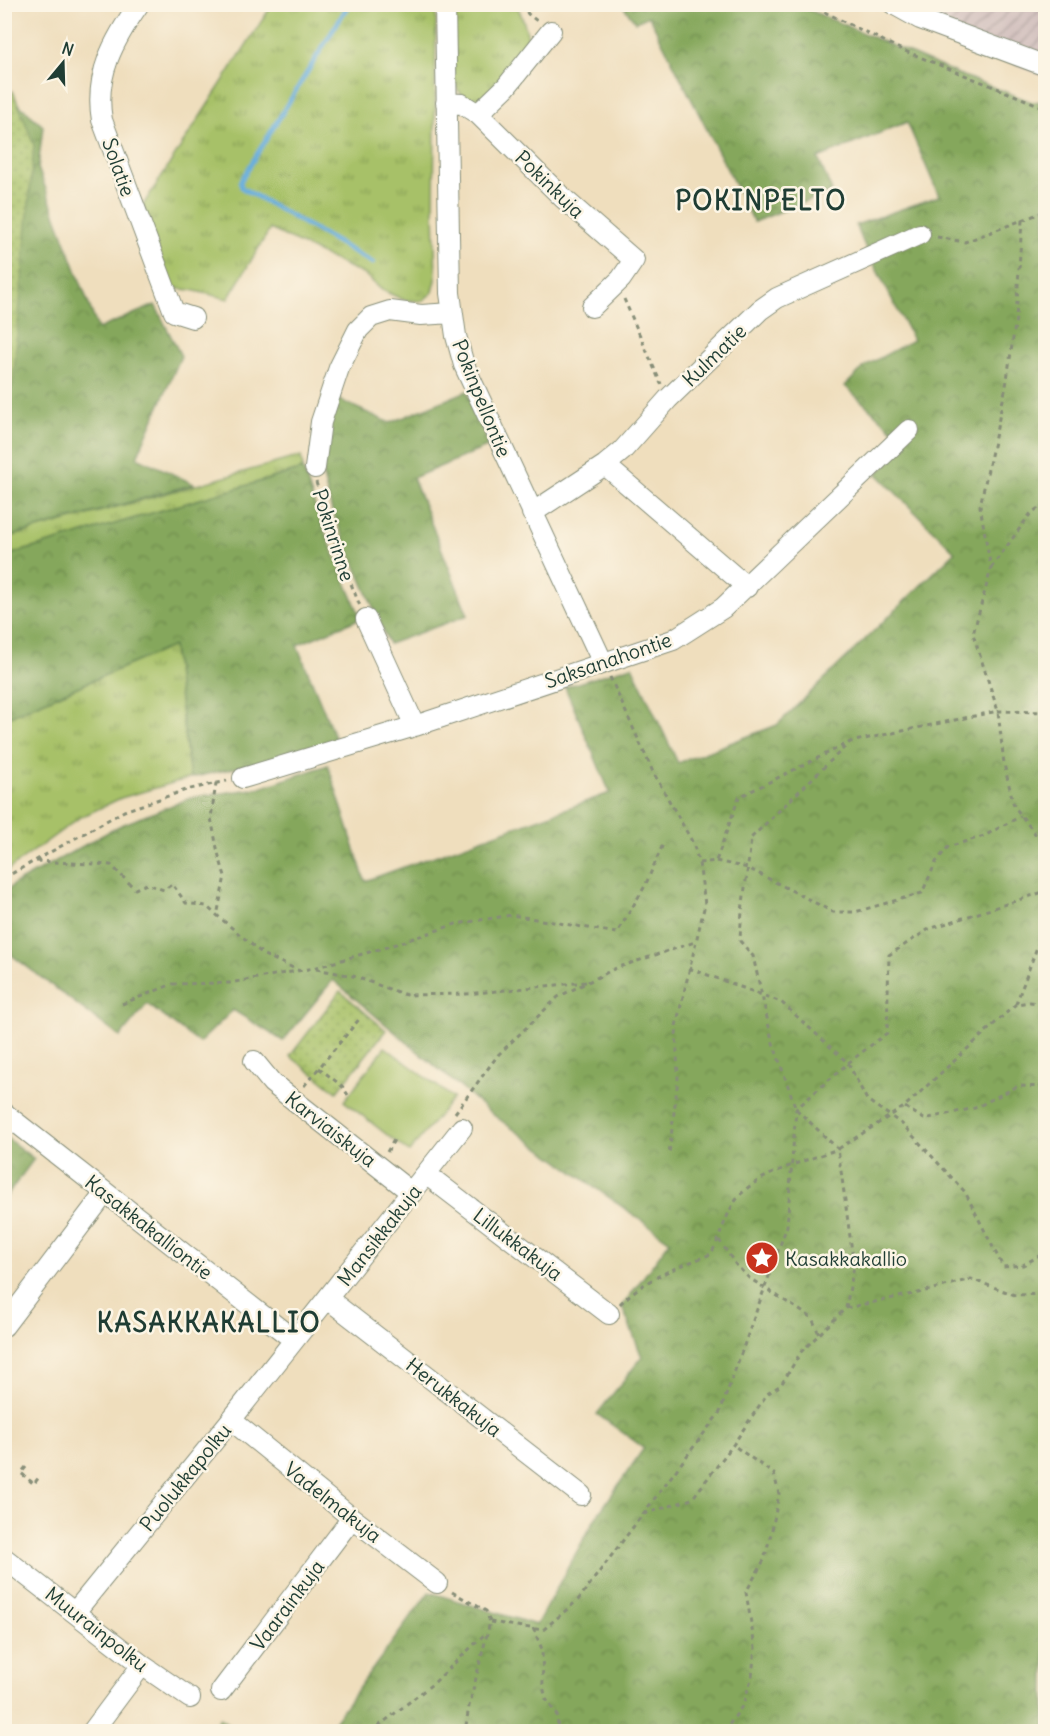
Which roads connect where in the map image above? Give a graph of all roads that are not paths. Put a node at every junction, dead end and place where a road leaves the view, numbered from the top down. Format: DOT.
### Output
graph roads {
  1 [pos="139,4"];
  2 [pos="445,4"];
  3 [pos="893,4"];
  4 [pos="550,31"];
  5 [pos="1046,66"];
  6 [pos="446,103"];
  7 [pos="478,114"];
  8 [pos="920,234"];
  9 [pos="592,307"];
  10 [pos="452,313"];
  11 [pos="193,318"];
  12 [pos="909,430"];
  13 [pos="605,465"];
  14 [pos="315,468"];
  15 [pos="532,513"];
  16 [pos="747,586"];
  17 [pos="366,618"];
  18 [pos="603,663"];
  19 [pos="415,726"];
  20 [pos="243,778"];
  21 [pos="254,1061"];
  22 [pos="4,1113"];
  23 [pos="458,1122"];
  24 [pos="426,1174"];
  25 [pos="105,1193"];
  26 [pos="412,1193"];
  27 [pos="328,1299"];
  28 [pos="609,1314"];
  29 [pos="4,1326"];
  30 [pos="294,1340"];
  31 [pos="231,1420"];
  32 [pos="581,1495"];
  33 [pos="352,1518"];
  34 [pos="7,1566"];
  35 [pos="437,1583"];
  36 [pos="75,1612"];
  37 [pos="142,1665"];
  38 [pos="221,1691"];
  39 [pos="190,1698"];
  40 [pos="92,1731"];
  1 -- 11 [label="street, Solatie"];
  2 -- 6 [label="street, Pokinpellontie"];
  3 -- 5 [label="street"];
  4 -- 7 [label="street"];
  6 -- 7 [label="street, Pokinkuja"];
  6 -- 10 [label="street, Pokinpellontie"];
  7 -- 9 [label="street, Pokinkuja"];
  8 -- 13 [label="street, Kulmatie"];
  10 -- 14 [label="street, Pokinrinne"];
  10 -- 15 [label="street, Pokinpellontie"];
  12 -- 16 [label="street, Saksanahontie"];
  13 -- 15 [label="street, Kulmatie"];
  13 -- 16 [label="street"];
  15 -- 18 [label="street, Pokinpellontie"];
  16 -- 18 [label="street, Saksanahontie"];
  17 -- 19 [label="street"];
  18 -- 19 [label="street, Saksanahontie"];
  19 -- 20 [label="street, Saksanahontie"];
  21 -- 26 [label="street, Karviaiskuja"];
  22 -- 25 [label="street, Kasakkakalliontie"];
  23 -- 24 [label="street, Mansikkakuja"];
  24 -- 26 [label="street, Mansikkakuja"];
  24 -- 28 [label="street, Lillukkakuja"];
  25 -- 29 [label="street"];
  25 -- 30 [label="street, Kasakkakalliontie"];
  26 -- 27 [label="street, Mansikkakuja"];
  27 -- 30 [label="street, Mansikkakuja"];
  27 -- 32 [label="street, Herukkakuja"];
  30 -- 31 [label="street, Puolukkapolku"];
  31 -- 33 [label="street, Vadelmakuja"];
  31 -- 36 [label="street, Puolukkapolku"];
  33 -- 35 [label="street, Vadelmakuja"];
  33 -- 38 [label="street, Vaarainkuja"];
  34 -- 36 [label="street, Muurainpolku"];
  36 -- 37 [label="street, Muurainpolku"];
  37 -- 39 [label="street, Muurainpolku"];
  37 -- 40 [label="street"];
}
